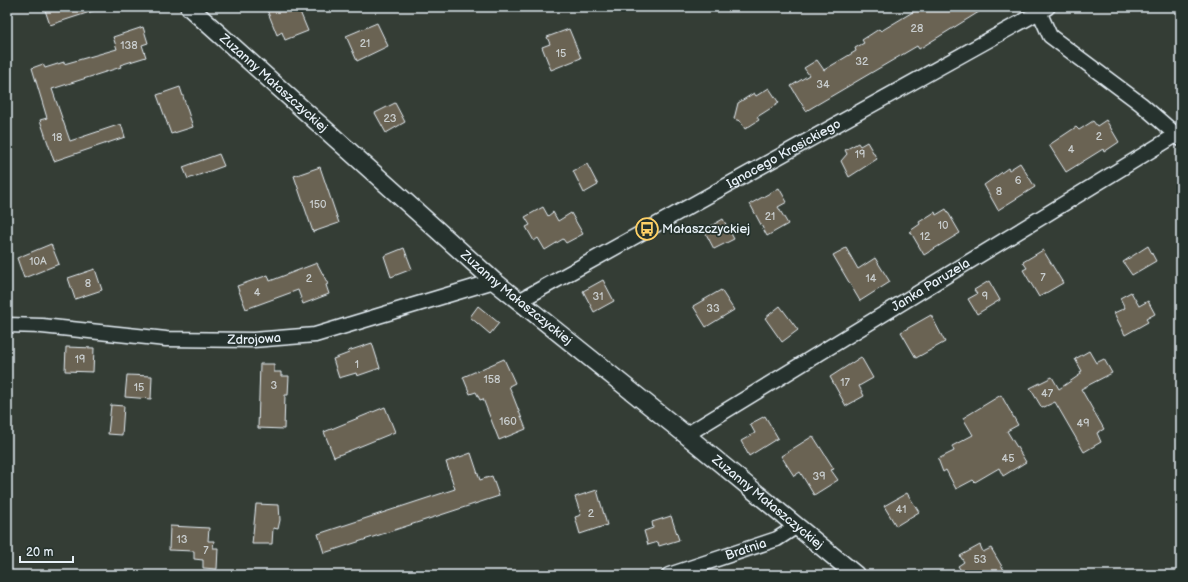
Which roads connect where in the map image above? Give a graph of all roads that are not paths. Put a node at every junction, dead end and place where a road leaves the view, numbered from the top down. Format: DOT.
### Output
graph roads {
  1 [pos="189,7"];
  2 [pos="1041,9"];
  3 [pos="1179,137"];
  4 [pos="494,281"];
  5 [pos="519,301"];
  6 [pos="7,325"];
  7 [pos="686,435"];
  8 [pos="797,526"];
  9 [pos="669,575"];
  10 [pos="856,575"];
  1 -- 4 [label="street, Zuzanny Małaszczyckiej"];
  2 -- 3 [label="street"];
  2 -- 5 [label="street, Ignacego Krasickiego"];
  3 -- 7 [label="street, Janka Paruzela"];
  4 -- 5 [label="street, Zuzanny Małaszczyckiej"];
  4 -- 6 [label="street, Zdrojowa"];
  5 -- 7 [label="street, Zuzanny Małaszczyckiej"];
  7 -- 8 [label="street, Zuzanny Małaszczyckiej"];
  8 -- 9 [label="street, Bratnia"];
  8 -- 10 [label="street, Zuzanny Małaszczyckiej"];
}
